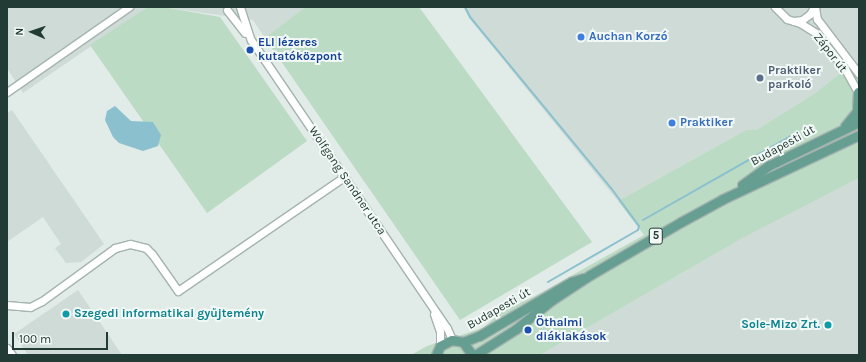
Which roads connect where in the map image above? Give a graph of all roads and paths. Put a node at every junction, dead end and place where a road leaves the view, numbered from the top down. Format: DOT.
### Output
graph roads {
  1 [pos="129,7"];
  2 [pos="239,7"];
  3 [pos="776,7"];
  4 [pos="814,7"];
  5 [pos="224,8"];
  6 [pos="794,21"];
  7 [pos="251,40"];
  8 [pos="859,74"];
  9 [pos="7,92"];
  10 [pos="858,93"];
  11 [pos="859,122"];
  12 [pos="844,128"];
  13 [pos="859,135"];
  14 [pos="344,177"];
  15 [pos="723,199"];
  16 [pos="590,275"];
  17 [pos="7,305"];
  18 [pos="432,306"];
  19 [pos="452,340"];
  20 [pos="463,342"];
  21 [pos="7,348"];
  22 [pos="438,351"];
  23 [pos="12,355"];
  24 [pos="472,355"];
  25 [pos="475,355"];
  1 -- 9 [label="street"];
  2 -- 5 [label="street"];
  2 -- 7 [label="street"];
  3 -- 6 [label="street, Zápor út"];
  4 -- 6 [label="street, Zápor út"];
  4 -- 8 [label="street, Zápor út"];
  5 -- 7 [label="street"];
  6 -- 10 [label="street, Zápor út"];
  7 -- 14 [label="street, Wolfgang Sandner utca"];
  10 -- 12 [label="main road"];
  11 -- 12 [label="main road, Budapesti út / 5"];
  12 -- 15 [label="main road, Budapesti út / 5"];
  13 -- 15 [label="main road, Budapesti út / 5"];
  14 -- 17 [label="street"];
  14 -- 18 [label="street, Wolfgang Sandner utca"];
  15 -- 16 [label="main road, Budapesti út / 5"];
  16 -- 20 [label="main road, Budapesti út / 5"];
  16 -- 25 [label="main road, Budapesti út / 5"];
  18 -- 19 [label="street, Wolfgang Sandner utca"];
  18 -- 22 [label="street, Wolfgang Sandner utca"];
  19 -- 20 [label="main road, Budapesti út"];
  19 -- 22 [label="main road"];
  20 -- 24 [label="main road, Budapesti út"];
  21 -- 23 [label="street"];
}
